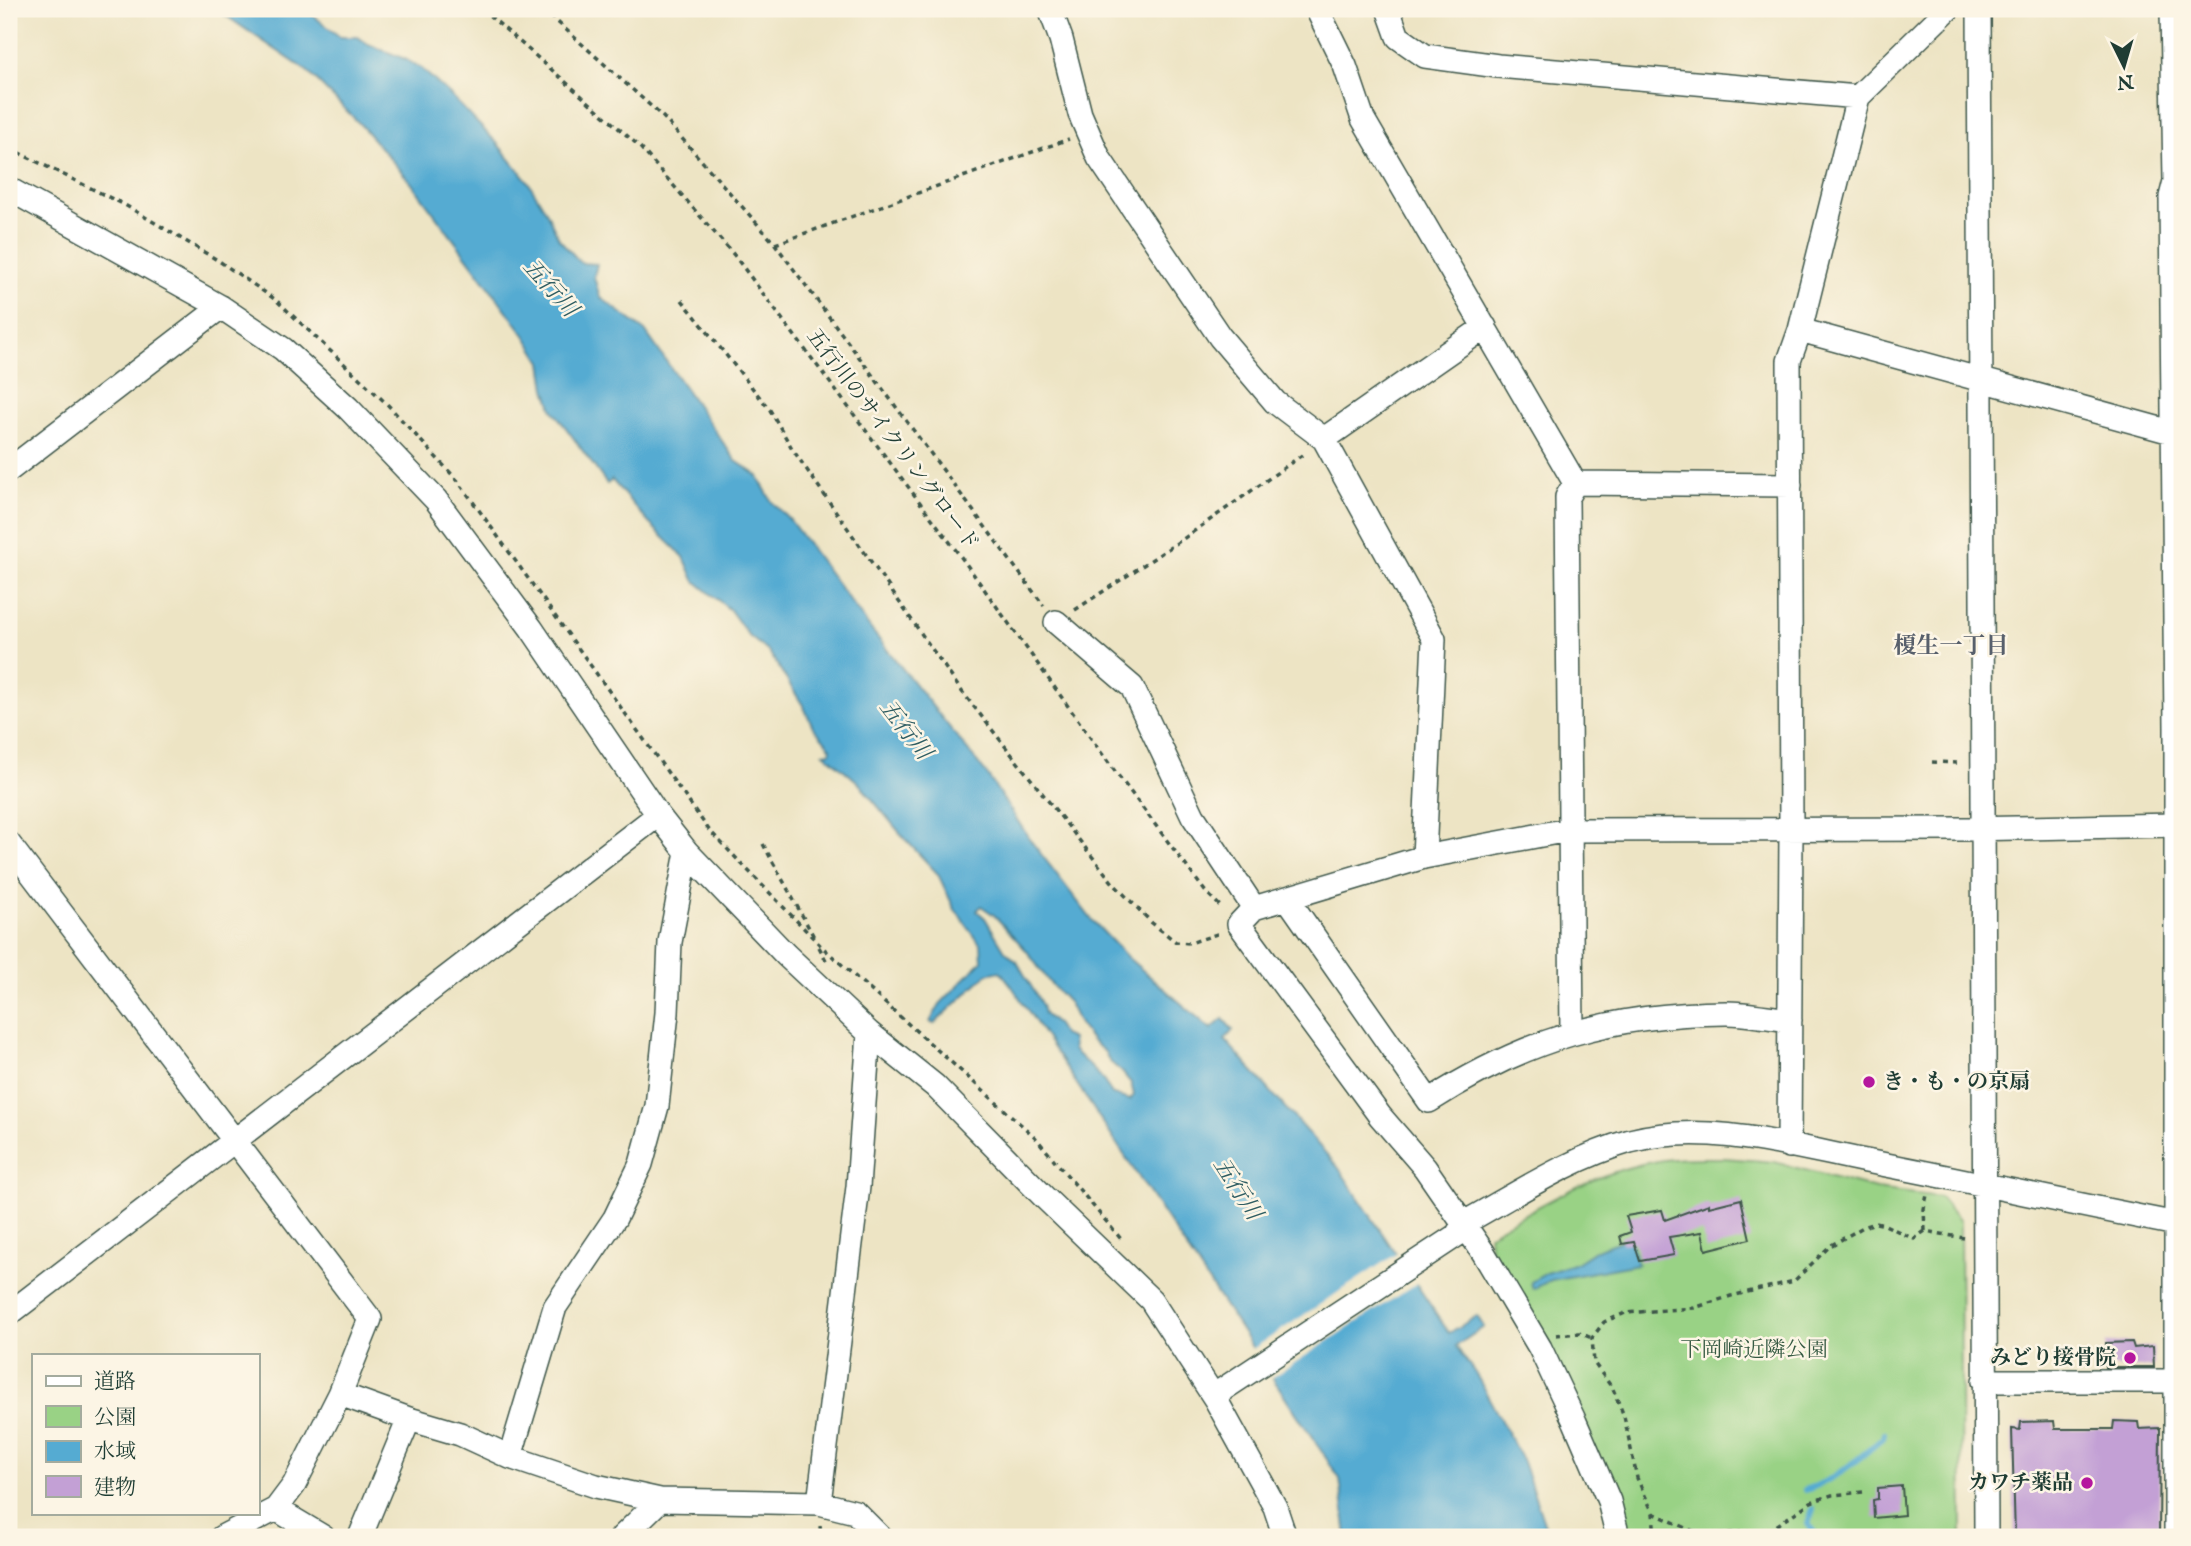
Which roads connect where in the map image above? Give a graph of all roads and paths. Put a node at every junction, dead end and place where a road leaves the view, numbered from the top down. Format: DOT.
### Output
graph roads {
  1 [pos="482,9"];
  2 [pos="543,9"];
  3 [pos="1050,9"];
  4 [pos="1317,9"];
  5 [pos="1388,9"];
  6 [pos="1948,9"];
  7 [pos="1979,9"];
  8 [pos="2172,9"];
  9 [pos="1858,96"];
  10 [pos="1088,132"];
  11 [pos="9,148"];
  12 [pos="2178,181"];
  13 [pos="9,190"];
  14 [pos="775,244"];
  15 [pos="682,300"];
  16 [pos="221,307"];
  17 [pos="1485,327"];
  18 [pos="1800,330"];
  19 [pos="1981,381"];
  20 [pos="2177,433"];
  21 [pos="1324,439"];
  22 [pos="9,470"];
  23 [pos="1574,483"];
  24 [pos="1790,485"];
  25 [pos="2179,616"];
  26 [pos="1056,622"];
  27 [pos="2179,729"];
  28 [pos="1932,762"];
  29 [pos="1966,763"];
  30 [pos="658,815"];
  31 [pos="2175,825"];
  32 [pos="1984,828"];
  33 [pos="1568,830"];
  34 [pos="1791,830"];
  35 [pos="9,844"];
  36 [pos="762,844"];
  37 [pos="687,852"];
  38 [pos="1424,857"];
  39 [pos="1287,898"];
  40 [pos="1247,916"];
  41 [pos="2179,938"];
  42 [pos="817,942"];
  43 [pos="828,965"];
  44 [pos="1790,1020"];
  45 [pos="1572,1032"];
  46 [pos="869,1033"];
  47 [pos="2179,1115"];
  48 [pos="235,1140"];
  49 [pos="1789,1146"];
  50 [pos="1982,1183"];
  51 [pos="1928,1191"];
  52 [pos="2179,1225"];
  53 [pos="1461,1229"];
  54 [pos="1925,1231"];
  55 [pos="1965,1238"];
  56 [pos="1125,1244"];
  57 [pos="9,1314"];
  58 [pos="1592,1338"];
  59 [pos="1537,1342"];
  60 [pos="1984,1381"];
  61 [pos="2178,1388"];
  62 [pos="340,1394"];
  63 [pos="1219,1395"];
  64 [pos="410,1419"];
  65 [pos="510,1457"];
  66 [pos="1863,1492"];
  67 [pos="660,1500"];
  68 [pos="819,1503"];
  69 [pos="276,1509"];
  70 [pos="1653,1513"];
  71 [pos="1770,1530"];
  72 [pos="1700,1536"];
  73 [pos="222,1537"];
  74 [pos="323,1537"];
  75 [pos="360,1537"];
  76 [pos="622,1537"];
  77 [pos="880,1537"];
  78 [pos="1285,1537"];
  79 [pos="1618,1537"];
  80 [pos="1654,1537"];
  81 [pos="1776,1537"];
  82 [pos="1986,1537"];
  83 [pos="2176,1537"];
  1 -- 40 [label="path, 五行川のサイクリングロード"];
  2 -- 14 [label="path"];
  3 -- 10 [label="street"];
  4 -- 17 [label="street"];
  5 -- 9 [label="street"];
  6 -- 9 [label="street"];
  7 -- 19 [label="street"];
  8 -- 12 [label="street"];
  9 -- 18 [label="street"];
  10 -- 14 [label="path"];
  10 -- 21 [label="street"];
  11 -- 42 [label="path"];
  12 -- 20 [label="street"];
  13 -- 16 [label="street"];
  14 -- 26 [label="path"];
  15 -- 40 [label="path"];
  16 -- 22 [label="street"];
  16 -- 30 [label="street"];
  17 -- 21 [label="street"];
  17 -- 23 [label="street"];
  18 -- 19 [label="street"];
  18 -- 24 [label="street"];
  19 -- 20 [label="street"];
  19 -- 32 [label="street"];
  20 -- 25 [label="street"];
  21 -- 26 [label="path"];
  21 -- 38 [label="street"];
  23 -- 24 [label="street"];
  23 -- 33 [label="street"];
  24 -- 34 [label="street"];
  25 -- 27 [label="street"];
  26 -- 40 [label="street"];
  27 -- 31 [label="street"];
  28 -- 29 [label="path"];
  30 -- 37 [label="street"];
  30 -- 48 [label="street"];
  31 -- 32 [label="street"];
  31 -- 41 [label="street"];
  32 -- 34 [label="street"];
  32 -- 50 [label="street"];
  33 -- 34 [label="street"];
  33 -- 38 [label="street"];
  33 -- 45 [label="street"];
  34 -- 44 [label="street"];
  35 -- 48 [label="street"];
  36 -- 42 [label="path"];
  37 -- 46 [label="street"];
  37 -- 65 [label="street"];
  38 -- 39 [label="street"];
  39 -- 40 [label="street"];
  39 -- 45 [label="street"];
  40 -- 53 [label="street"];
  41 -- 47 [label="street"];
  42 -- 43 [label="path"];
  42 -- 56 [label="path"];
  44 -- 45 [label="street"];
  44 -- 49 [label="street"];
  46 -- 63 [label="street"];
  46 -- 68 [label="street"];
  47 -- 52 [label="street"];
  48 -- 57 [label="street"];
  48 -- 62 [label="street"];
  49 -- 50 [label="street"];
  49 -- 53 [label="street"];
  50 -- 52 [label="street"];
  50 -- 60 [label="street"];
  51 -- 54 [label="path"];
  52 -- 61 [label="street"];
  53 -- 59 [label="street"];
  53 -- 63 [label="street"];
  54 -- 55 [label="path"];
  54 -- 58 [label="path"];
  58 -- 59 [label="path"];
  58 -- 70 [label="path"];
  59 -- 79 [label="street"];
  60 -- 61 [label="street"];
  60 -- 82 [label="street"];
  61 -- 83 [label="street"];
  62 -- 64 [label="street"];
  62 -- 69 [label="street"];
  63 -- 78 [label="street"];
  64 -- 65 [label="street"];
  64 -- 75 [label="street"];
  65 -- 67 [label="street"];
  66 -- 71 [label="path"];
  67 -- 68 [label="street"];
  67 -- 76 [label="street"];
  68 -- 77 [label="street"];
  69 -- 73 [label="street"];
  69 -- 74 [label="street"];
  70 -- 72 [label="path"];
  70 -- 80 [label="path"];
  71 -- 72 [label="path"];
  71 -- 81 [label="path"];
}
